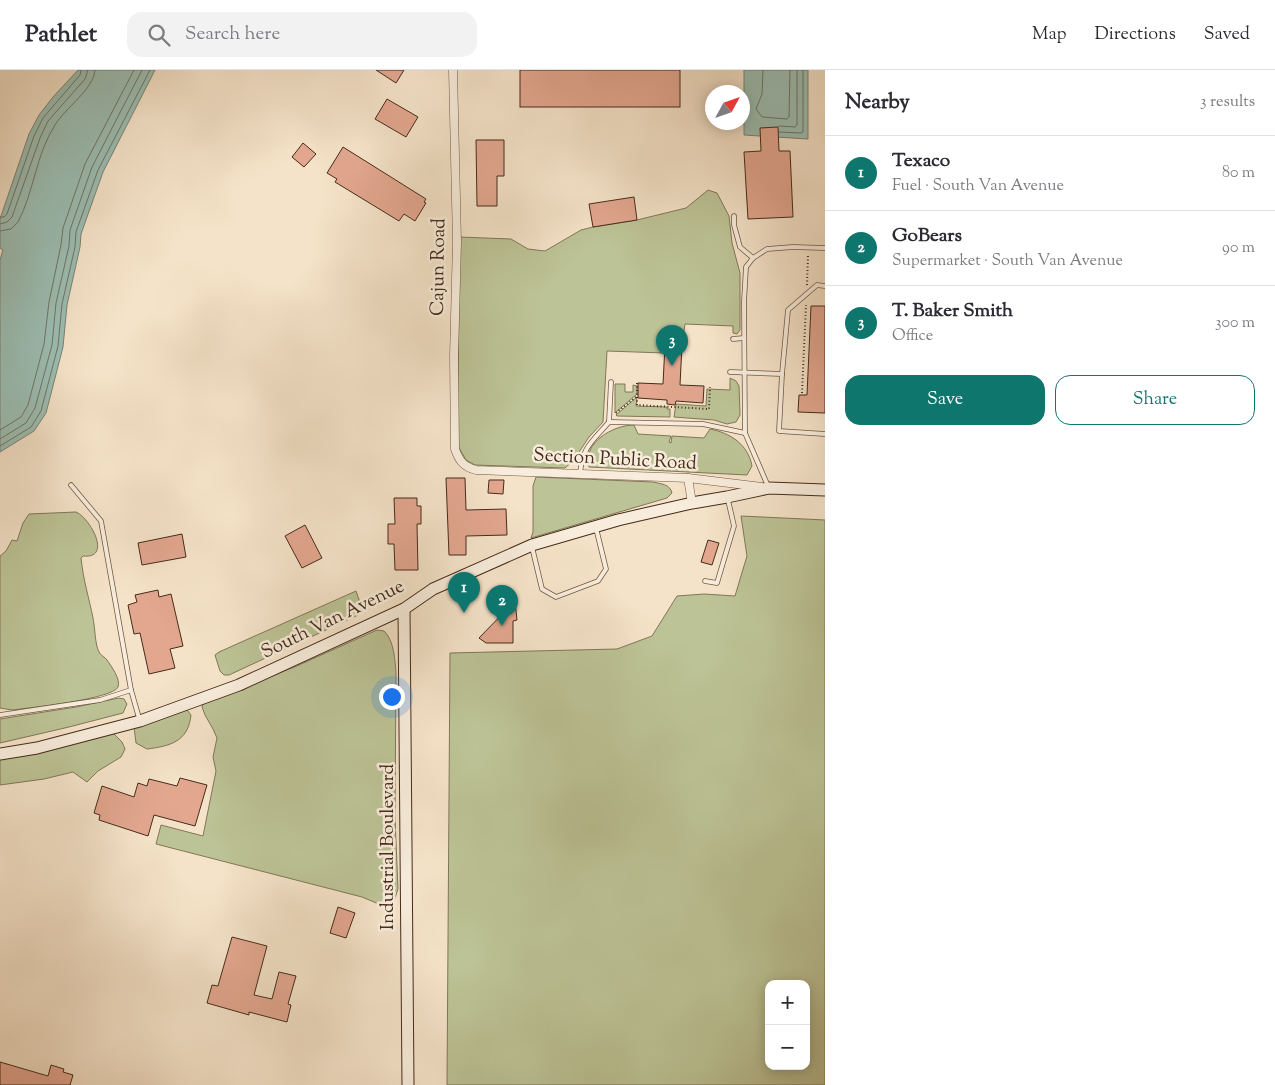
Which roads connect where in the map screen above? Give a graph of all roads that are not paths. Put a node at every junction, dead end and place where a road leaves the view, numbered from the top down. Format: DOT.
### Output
graph roads {
  1 [pos="453,70"];
  2 [pos="734,216"];
  3 [pos="825,248"];
  4 [pos="753,258"];
  5 [pos="825,286"];
  6 [pos="744,338"];
  7 [pos="732,339"];
  8 [pos="730,372"];
  9 [pos="745,372"];
  10 [pos="782,374"];
  11 [pos="611,382"];
  12 [pos="609,420"];
  13 [pos="744,433"];
  14 [pos="825,434"];
  15 [pos="462,463"];
  16 [pos="580,474"];
  17 [pos="688,478"];
  18 [pos="71,485"];
  19 [pos="769,488"];
  20 [pos="825,490"];
  21 [pos="728,497"];
  22 [pos="692,503"];
  23 [pos="595,526"];
  24 [pos="532,545"];
  25 [pos="705,581"];
  26 [pos="404,609"];
  27 [pos="131,690"];
  28 [pos="0,716"];
  29 [pos="140,721"];
  30 [pos="0,754"];
  31 [pos="408,1085"];
  1 -- 15 [label="street, Cajun Road"];
  2 -- 4 [label="lane"];
  3 -- 4 [label="lane"];
  4 -- 6 [label="lane"];
  5 -- 10 [label="lane"];
  6 -- 7 [label="lane"];
  6 -- 9 [label="lane"];
  8 -- 9 [label="lane"];
  9 -- 10 [label="lane"];
  9 -- 13 [label="lane"];
  10 -- 14 [label="lane"];
  11 -- 12 [label="lane"];
  12 -- 13 [label="lane"];
  12 -- 16 [label="lane"];
  13 -- 19 [label="lane"];
  15 -- 16 [label="street, Section Public Road"];
  16 -- 17 [label="street, Section Public Road"];
  17 -- 19 [label="street, Section Public Road"];
  17 -- 22 [label="street"];
  18 -- 27 [label="lane"];
  19 -- 20 [label="main road, South Van Avenue"];
  19 -- 21 [label="main road, South Van Avenue"];
  21 -- 22 [label="main road, South Van Avenue"];
  21 -- 25 [label="lane"];
  22 -- 23 [label="main road, South Van Avenue"];
  23 -- 24 [label="main road, South Van Avenue"];
  23 -- 24 [label="lane"];
  24 -- 26 [label="main road, South Van Avenue"];
  26 -- 29 [label="main road, South Van Avenue"];
  26 -- 31 [label="main road, Industrial Boulevard"];
  27 -- 28 [label="lane"];
  27 -- 29 [label="lane"];
  29 -- 30 [label="main road, South Van Avenue"];
}
